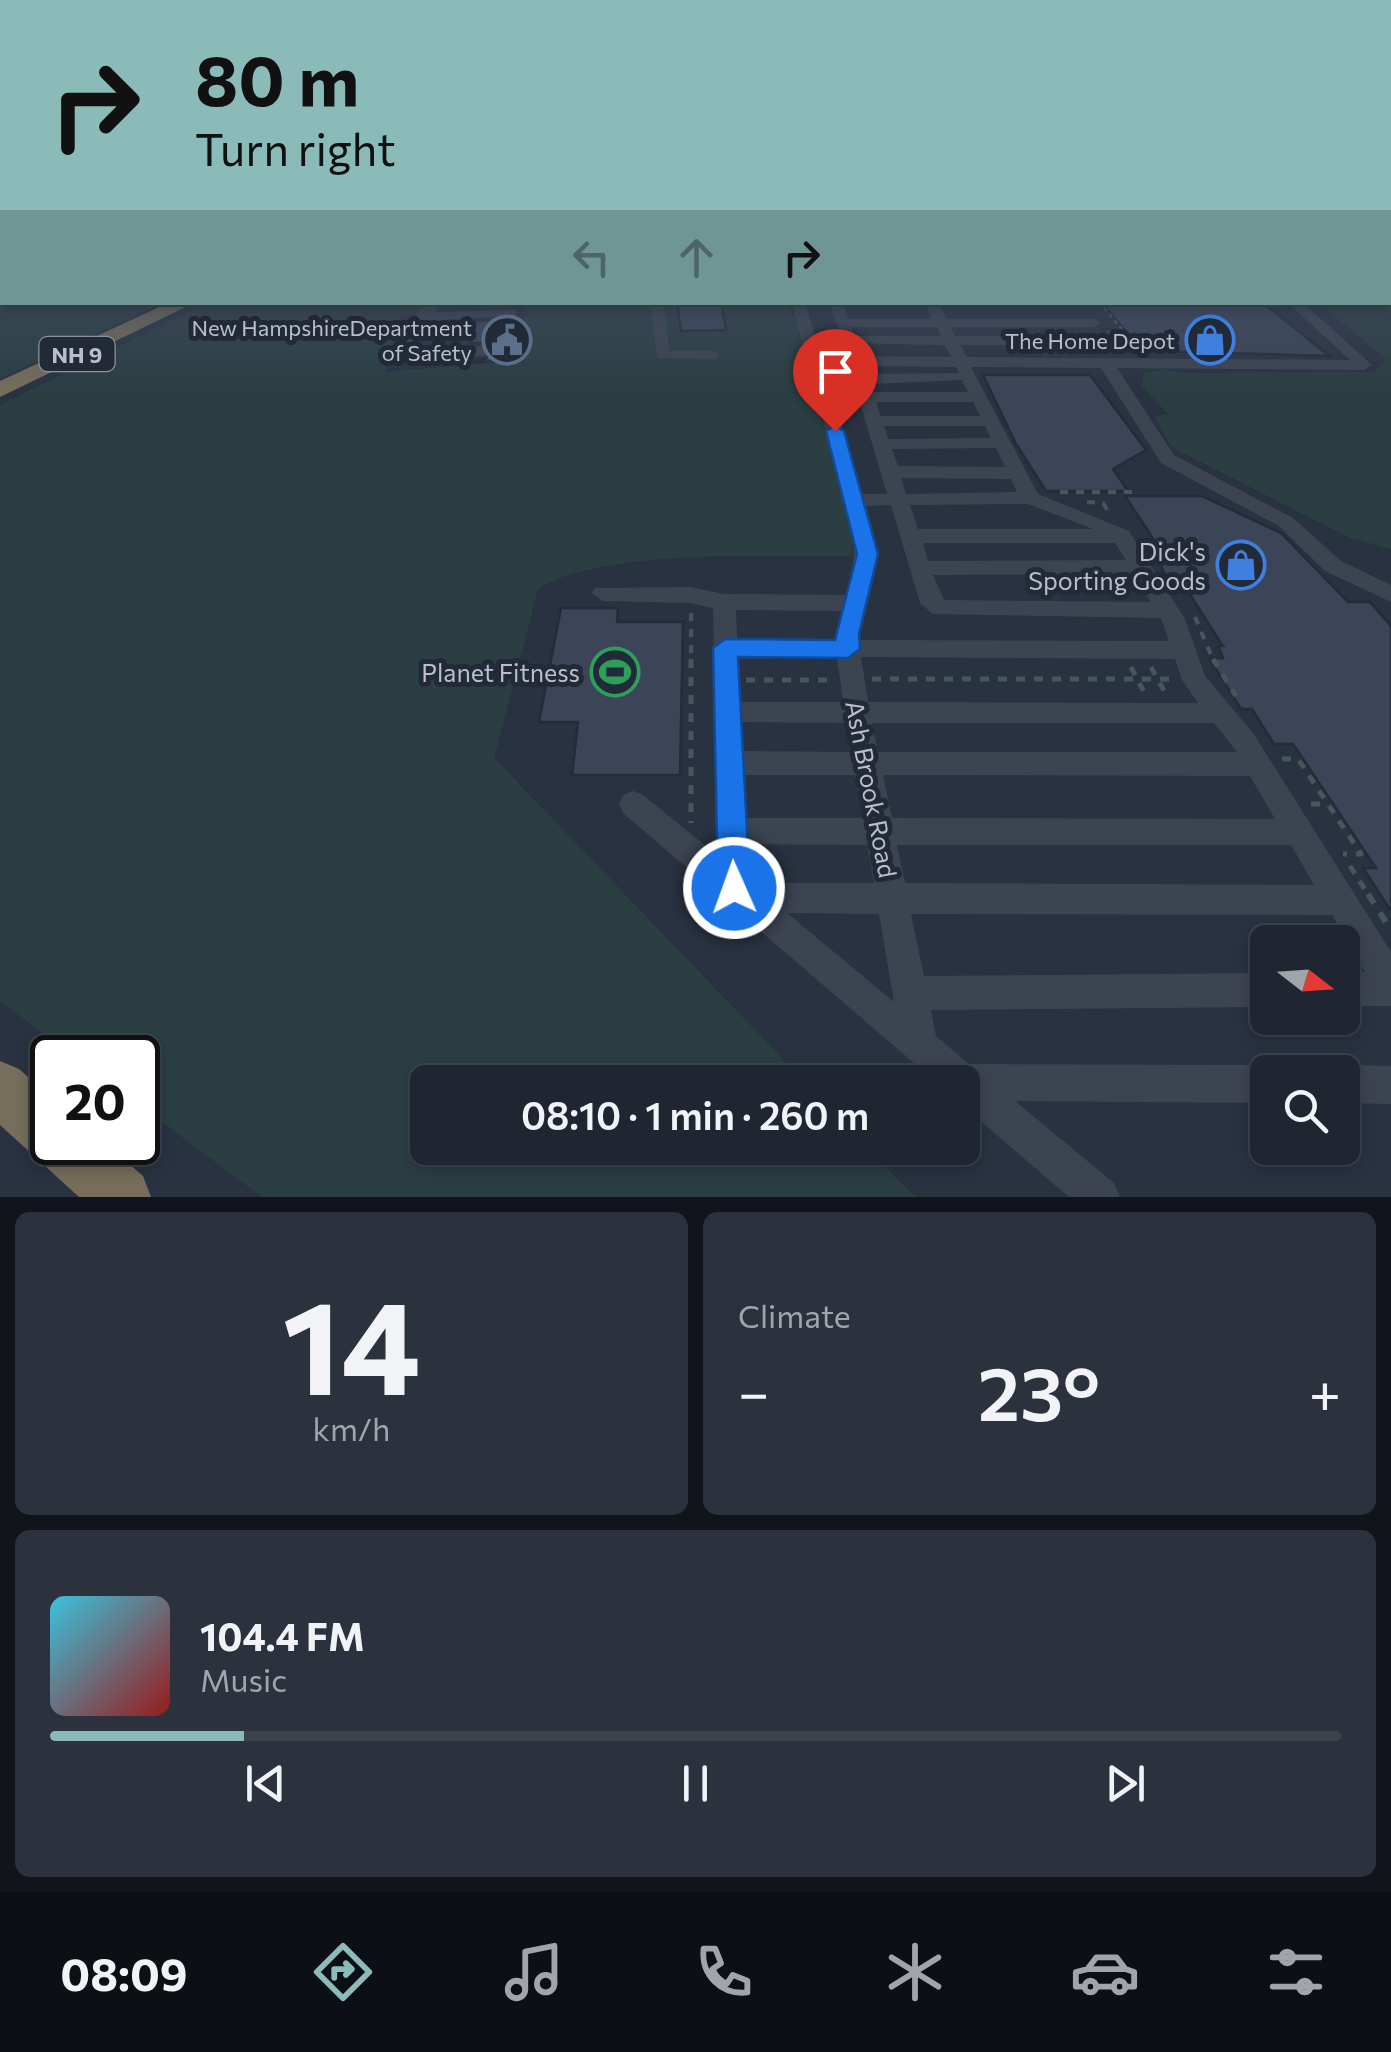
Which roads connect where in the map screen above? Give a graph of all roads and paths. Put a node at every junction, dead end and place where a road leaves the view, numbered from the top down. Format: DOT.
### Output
graph roads {
  1 [pos="174,305"];
  2 [pos="181,305"];
  3 [pos="657,305"];
  4 [pos="799,305"];
  5 [pos="1102,305"];
  6 [pos="1296,305"];
  7 [pos="439,310"];
  8 [pos="838,311"];
  9 [pos="936,311"];
  10 [pos="153,318"];
  11 [pos="510,325"];
  12 [pos="1122,329"];
  13 [pos="950,341"];
  14 [pos="483,351"];
  15 [pos="439,354"];
  16 [pos="1110,355"];
  17 [pos="713,356"];
  18 [pos="816,362"];
  19 [pos="965,369"];
  20 [pos="0,390"];
  21 [pos="866,397"];
  22 [pos="979,397"];
  23 [pos="990,420"];
  24 [pos="874,421"];
  25 [pos="1002,443"];
  26 [pos="880,444"];
  27 [pos="889,472"];
  28 [pos="1017,472"];
  29 [pos="1058,492"];
  30 [pos="1086,492"];
  31 [pos="1140,492"];
  32 [pos="1030,498"];
  33 [pos="854,500"];
  34 [pos="898,500"];
  35 [pos="1093,502"];
  36 [pos="910,536"];
  37 [pos="1122,536"];
  38 [pos="920,568"];
  39 [pos="1141,568"];
  40 [pos="603,593"];
  41 [pos="1391,594"];
  42 [pos="690,595"];
  43 [pos="724,602"];
  44 [pos="855,603"];
  45 [pos="1166,610"];
  46 [pos="725,648"];
  47 [pos="848,649"];
  48 [pos="1182,650"];
  49 [pos="1132,670"];
  50 [pos="1153,670"];
  51 [pos="867,679"];
  52 [pos="1158,679"];
  53 [pos="742,680"];
  54 [pos="836,680"];
  55 [pos="1137,680"];
  56 [pos="1178,680"];
  57 [pos="1142,688"];
  58 [pos="1163,690"];
  59 [pos="728,712"];
  60 [pos="857,712"];
  61 [pos="1220,713"];
  62 [pos="1270,761"];
  63 [pos="729,763"];
  64 [pos="867,764"];
  65 [pos="634,804"];
  66 [pos="1328,804"];
  67 [pos="1305,818"];
  68 [pos="732,831"];
  69 [pos="880,832"];
  70 [pos="691,853"];
  71 [pos="1343,854"];
  72 [pos="739,893"];
  73 [pos="892,899"];
  74 [pos="1341,900"];
  75 [pos="1391,986"];
  76 [pos="1360,988"];
  77 [pos="1250,990"];
  78 [pos="910,993"];
  79 [pos="920,1046"];
  80 [pos="943,1065"];
  81 [pos="980,1082"];
  82 [pos="1250,1084"];
  83 [pos="1360,1084"];
  84 [pos="1391,1084"];
  85 [pos="0,1088"];
  86 [pos="980,1096"];
  87 [pos="30,1115"];
  88 [pos="87,1165"];
  89 [pos="122,1197"];
  90 [pos="1100,1197"];
  1 -- 10 [label="highway, NH 9"];
  2 -- 10 [label="highway, NH 9"];
  3 -- 17 [label="street"];
  4 -- 18 [label="street, Ash Brook Road"];
  5 -- 12 [label="path"];
  6 -- 16 [label="street"];
  7 -- 11 [label="street"];
  7 -- 15 [label="street"];
  7 -- 15 [label="street"];
  8 -- 9 [label="street"];
  8 -- 13 [label="street"];
  9 -- 13 [label="street"];
  9 -- 16 [label="street"];
  10 -- 20 [label="highway, NH 9"];
  13 -- 16 [label="street"];
  13 -- 19 [label="street"];
  14 -- 15 [label="street"];
  16 -- 19 [label="street"];
  16 -- 41 [label="street"];
  18 -- 19 [label="street"];
  18 -- 33 [label="street, Ash Brook Road"];
  19 -- 21 [label="street"];
  19 -- 22 [label="street"];
  21 -- 22 [label="street"];
  21 -- 24 [label="street"];
  22 -- 23 [label="street"];
  23 -- 24 [label="street"];
  23 -- 25 [label="street"];
  24 -- 26 [label="street"];
  25 -- 26 [label="street"];
  25 -- 28 [label="street"];
  26 -- 27 [label="street"];
  27 -- 28 [label="street"];
  27 -- 34 [label="street"];
  28 -- 32 [label="street"];
  29 -- 30 [label="path"];
  30 -- 31 [label="path"];
  30 -- 35 [label="path"];
  32 -- 34 [label="street"];
  32 -- 37 [label="street"];
  33 -- 34 [label="street"];
  33 -- 44 [label="street, Ash Brook Road"];
  34 -- 36 [label="street"];
  36 -- 37 [label="street"];
  36 -- 38 [label="street"];
  37 -- 39 [label="street"];
  38 -- 39 [label="street"];
  38 -- 45 [label="street"];
  39 -- 45 [label="street"];
  40 -- 42 [label="street"];
  42 -- 43 [label="street"];
  42 -- 70 [label="path"];
  43 -- 44 [label="street"];
  43 -- 46 [label="street"];
  44 -- 47 [label="street, Ash Brook Road"];
  45 -- 48 [label="street"];
  46 -- 47 [label="street"];
  46 -- 59 [label="street"];
  47 -- 48 [label="street"];
  47 -- 60 [label="street, Ash Brook Road"];
  48 -- 61 [label="street"];
  49 -- 55 [label="path"];
  50 -- 52 [label="path"];
  51 -- 55 [label="path"];
  52 -- 55 [label="path"];
  52 -- 56 [label="path"];
  52 -- 58 [label="path"];
  53 -- 54 [label="path"];
  55 -- 57 [label="path"];
  59 -- 60 [label="street"];
  59 -- 63 [label="street"];
  60 -- 61 [label="street"];
  60 -- 64 [label="street, Ash Brook Road"];
  61 -- 62 [label="street"];
  62 -- 64 [label="street"];
  62 -- 66 [label="path"];
  62 -- 67 [label="street"];
  63 -- 64 [label="street"];
  63 -- 68 [label="street"];
  64 -- 69 [label="street, Ash Brook Road"];
  65 -- 70 [label="street"];
  66 -- 67 [label="path"];
  66 -- 71 [label="path"];
  67 -- 69 [label="street"];
  67 -- 74 [label="street"];
  68 -- 69 [label="street"];
  68 -- 72 [label="street"];
  69 -- 73 [label="street, Ash Brook Road"];
  70 -- 72 [label="street"];
  72 -- 73 [label="street"];
  72 -- 79 [label="street"];
  73 -- 74 [label="street"];
  73 -- 78 [label="street, Ash Brook Road"];
  74 -- 75 [label="street"];
  75 -- 76 [label="street"];
  77 -- 78 [label="street"];
  78 -- 79 [label="street, Ash Brook Road"];
  79 -- 80 [label="street"];
  81 -- 82 [label="street"];
  83 -- 84 [label="street"];
  85 -- 87 [label="highway"];
  86 -- 90 [label="street"];
  88 -- 89 [label="highway"];
}
